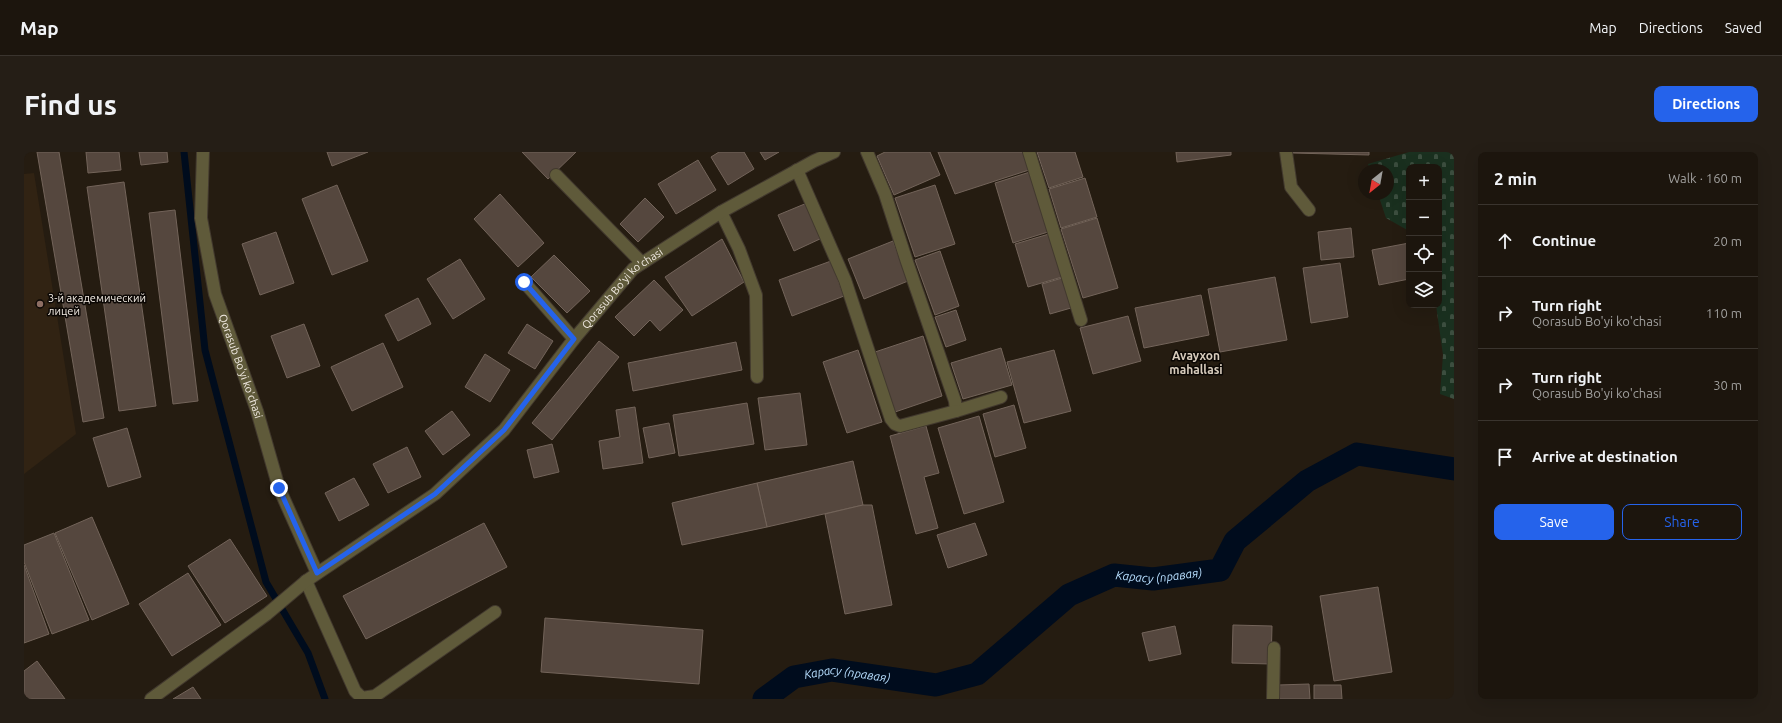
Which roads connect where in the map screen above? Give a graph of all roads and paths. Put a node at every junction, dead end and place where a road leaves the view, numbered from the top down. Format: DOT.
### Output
graph roads {
  1 [pos="203,152"];
  2 [pos="834,152"];
  3 [pos="867,152"];
  4 [pos="1029,152"];
  5 [pos="1286,152"];
  6 [pos="797,170"];
  7 [pos="556,175"];
  8 [pos="1309,210"];
  9 [pos="721,212"];
  10 [pos="642,263"];
  11 [pos="524,282"];
  12 [pos="1081,320"];
  13 [pos="574,339"];
  14 [pos="757,377"];
  15 [pos="1001,397"];
  16 [pos="956,411"];
  17 [pos="317,573"];
  18 [pos="306,581"];
  19 [pos="495,612"];
  20 [pos="1274,648"];
  21 [pos="151,699"];
  22 [pos="1273,699"];
  1 -- 17 [label="street, Qorasub Bo'yi ko'chasi"];
  2 -- 6 [label="street, Qorasub Bo'yi ko'chasi"];
  3 -- 16 [label="street"];
  4 -- 12 [label="street"];
  5 -- 8 [label="street"];
  6 -- 9 [label="street, Qorasub Bo'yi ko'chasi"];
  6 -- 16 [label="street"];
  7 -- 10 [label="street"];
  9 -- 10 [label="street, Qorasub Bo'yi ko'chasi"];
  9 -- 14 [label="street"];
  10 -- 13 [label="street, Qorasub Bo'yi ko'chasi"];
  11 -- 13 [label="street"];
  13 -- 17 [label="street, Qorasub Bo'yi ko'chasi"];
  15 -- 16 [label="street"];
  17 -- 18 [label="street, Qorasub Bo'yi ko'chasi"];
  18 -- 19 [label="street"];
  18 -- 21 [label="street, Qorasub Bo'yi ko'chasi"];
  20 -- 22 [label="street"];
}
